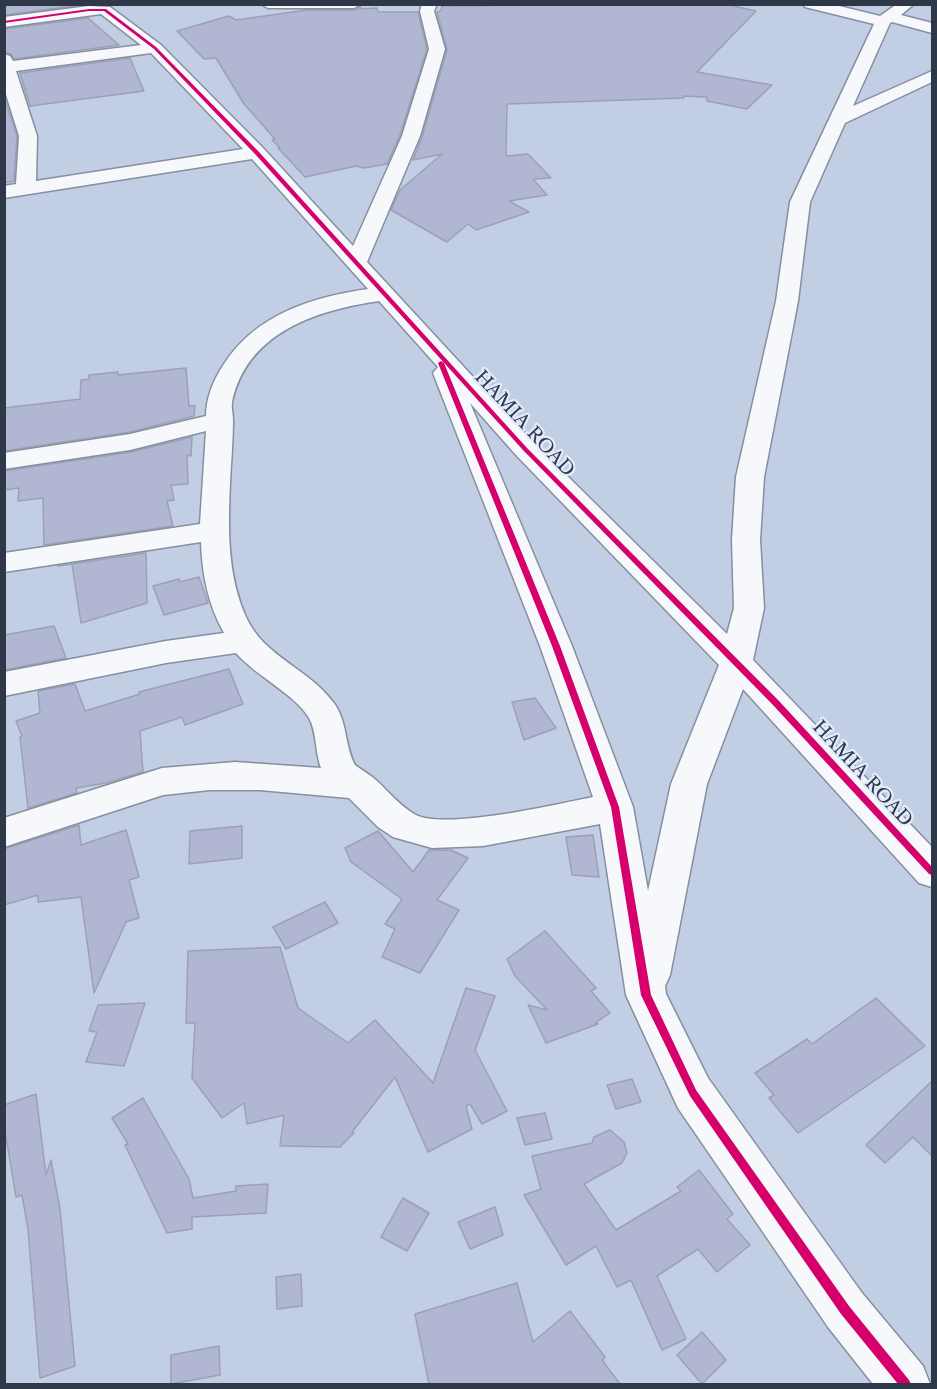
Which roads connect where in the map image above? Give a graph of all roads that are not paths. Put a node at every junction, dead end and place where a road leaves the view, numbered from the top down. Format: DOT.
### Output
graph roads {
  1 [pos="268,4"];
  2 [pos="354,4"];
  3 [pos="430,4"];
  4 [pos="810,4"];
  5 [pos="908,4"];
  6 [pos="106,8"];
  7 [pos="885,18"];
  8 [pos="4,22"];
  9 [pos="933,28"];
  10 [pos="155,48"];
  11 [pos="6,63"];
  12 [pos="933,76"];
  13 [pos="9,93"];
  14 [pos="839,119"];
  15 [pos="28,136"];
  16 [pos="4,139"];
  17 [pos="257,153"];
  18 [pos="26,189"];
  19 [pos="4,192"];
  20 [pos="356,263"];
  21 [pos="384,294"];
  22 [pos="436,352"];
  23 [pos="220,420"];
  24 [pos="4,461"];
  25 [pos="215,531"];
  26 [pos="4,563"];
  27 [pos="244,641"];
  28 [pos="736,664"];
  29 [pos="4,684"];
  30 [pos="358,785"];
  31 [pos="615,807"];
  32 [pos="4,833"];
  33 [pos="933,872"];
  34 [pos="646,995"];
  35 [pos="905,1384"];
  1 -- 2 [label="street"];
  3 -- 20 [label="street"];
  4 -- 7 [label="street"];
  5 -- 7 [label="street"];
  6 -- 8 [label="street"];
  6 -- 10 [label="street, HAMIA ROAD"];
  7 -- 9 [label="street"];
  7 -- 14 [label="street"];
  10 -- 11 [label="street"];
  10 -- 17 [label="street, HAMIA ROAD"];
  11 -- 13 [label="street"];
  12 -- 14 [label="street"];
  13 -- 15 [label="street"];
  14 -- 28 [label="street"];
  15 -- 16 [label="street"];
  15 -- 18 [label="street"];
  17 -- 18 [label="street"];
  17 -- 20 [label="street, HAMIA ROAD"];
  18 -- 19 [label="street"];
  20 -- 21 [label="street, HAMIA ROAD"];
  21 -- 22 [label="street, HAMIA ROAD"];
  21 -- 23 [label="street"];
  22 -- 28 [label="street, HAMIA ROAD"];
  22 -- 31 [label="street"];
  23 -- 24 [label="street"];
  23 -- 25 [label="street"];
  25 -- 26 [label="street"];
  25 -- 27 [label="street"];
  27 -- 29 [label="street"];
  27 -- 30 [label="street"];
  28 -- 33 [label="street, HAMIA ROAD"];
  28 -- 34 [label="street"];
  30 -- 31 [label="street"];
  30 -- 32 [label="street"];
  31 -- 34 [label="street"];
  34 -- 35 [label="street"];
}
